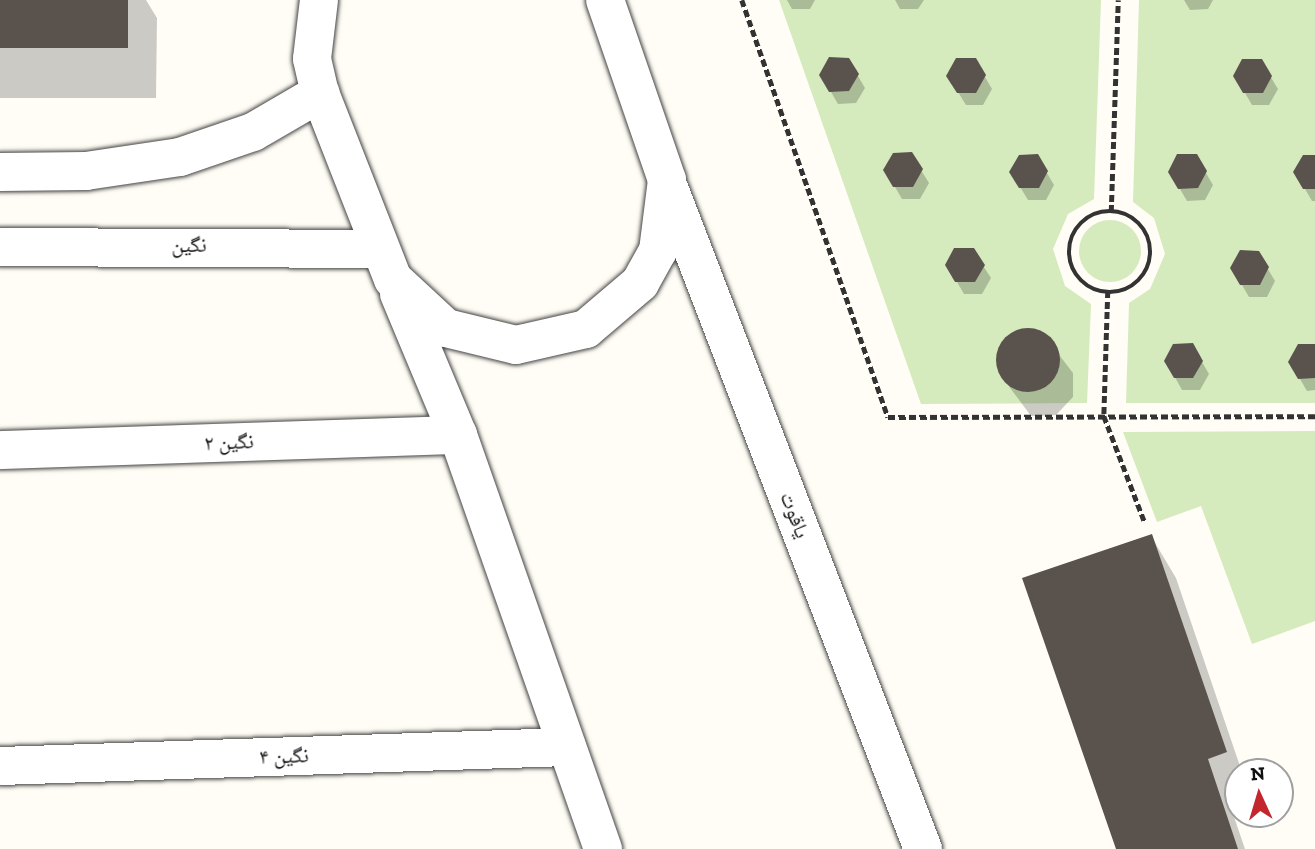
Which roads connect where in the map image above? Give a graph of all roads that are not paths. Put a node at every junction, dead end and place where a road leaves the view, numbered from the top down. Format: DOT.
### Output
graph roads {
  1 [pos="319,0"];
  2 [pos="605,0"];
  3 [pos="320,93"];
  4 [pos="0,172"];
  5 [pos="667,180"];
  6 [pos="0,247"];
  7 [pos="385,264"];
  8 [pos="458,435"];
  9 [pos="0,450"];
  10 [pos="568,747"];
  11 [pos="0,766"];
  12 [pos="603,849"];
  13 [pos="923,849"];
  1 -- 3 [label="street"];
  2 -- 5 [label="street, یاقوت"];
  3 -- 4 [label="street"];
  3 -- 7 [label="street"];
  5 -- 7 [label="street"];
  5 -- 13 [label="street, یاقوت"];
  6 -- 7 [label="street, نگین"];
  7 -- 8 [label="street"];
  8 -- 9 [label="street, نگین ۲"];
  8 -- 10 [label="street"];
  10 -- 11 [label="street, نگین ۴"];
  10 -- 12 [label="street"];
}
